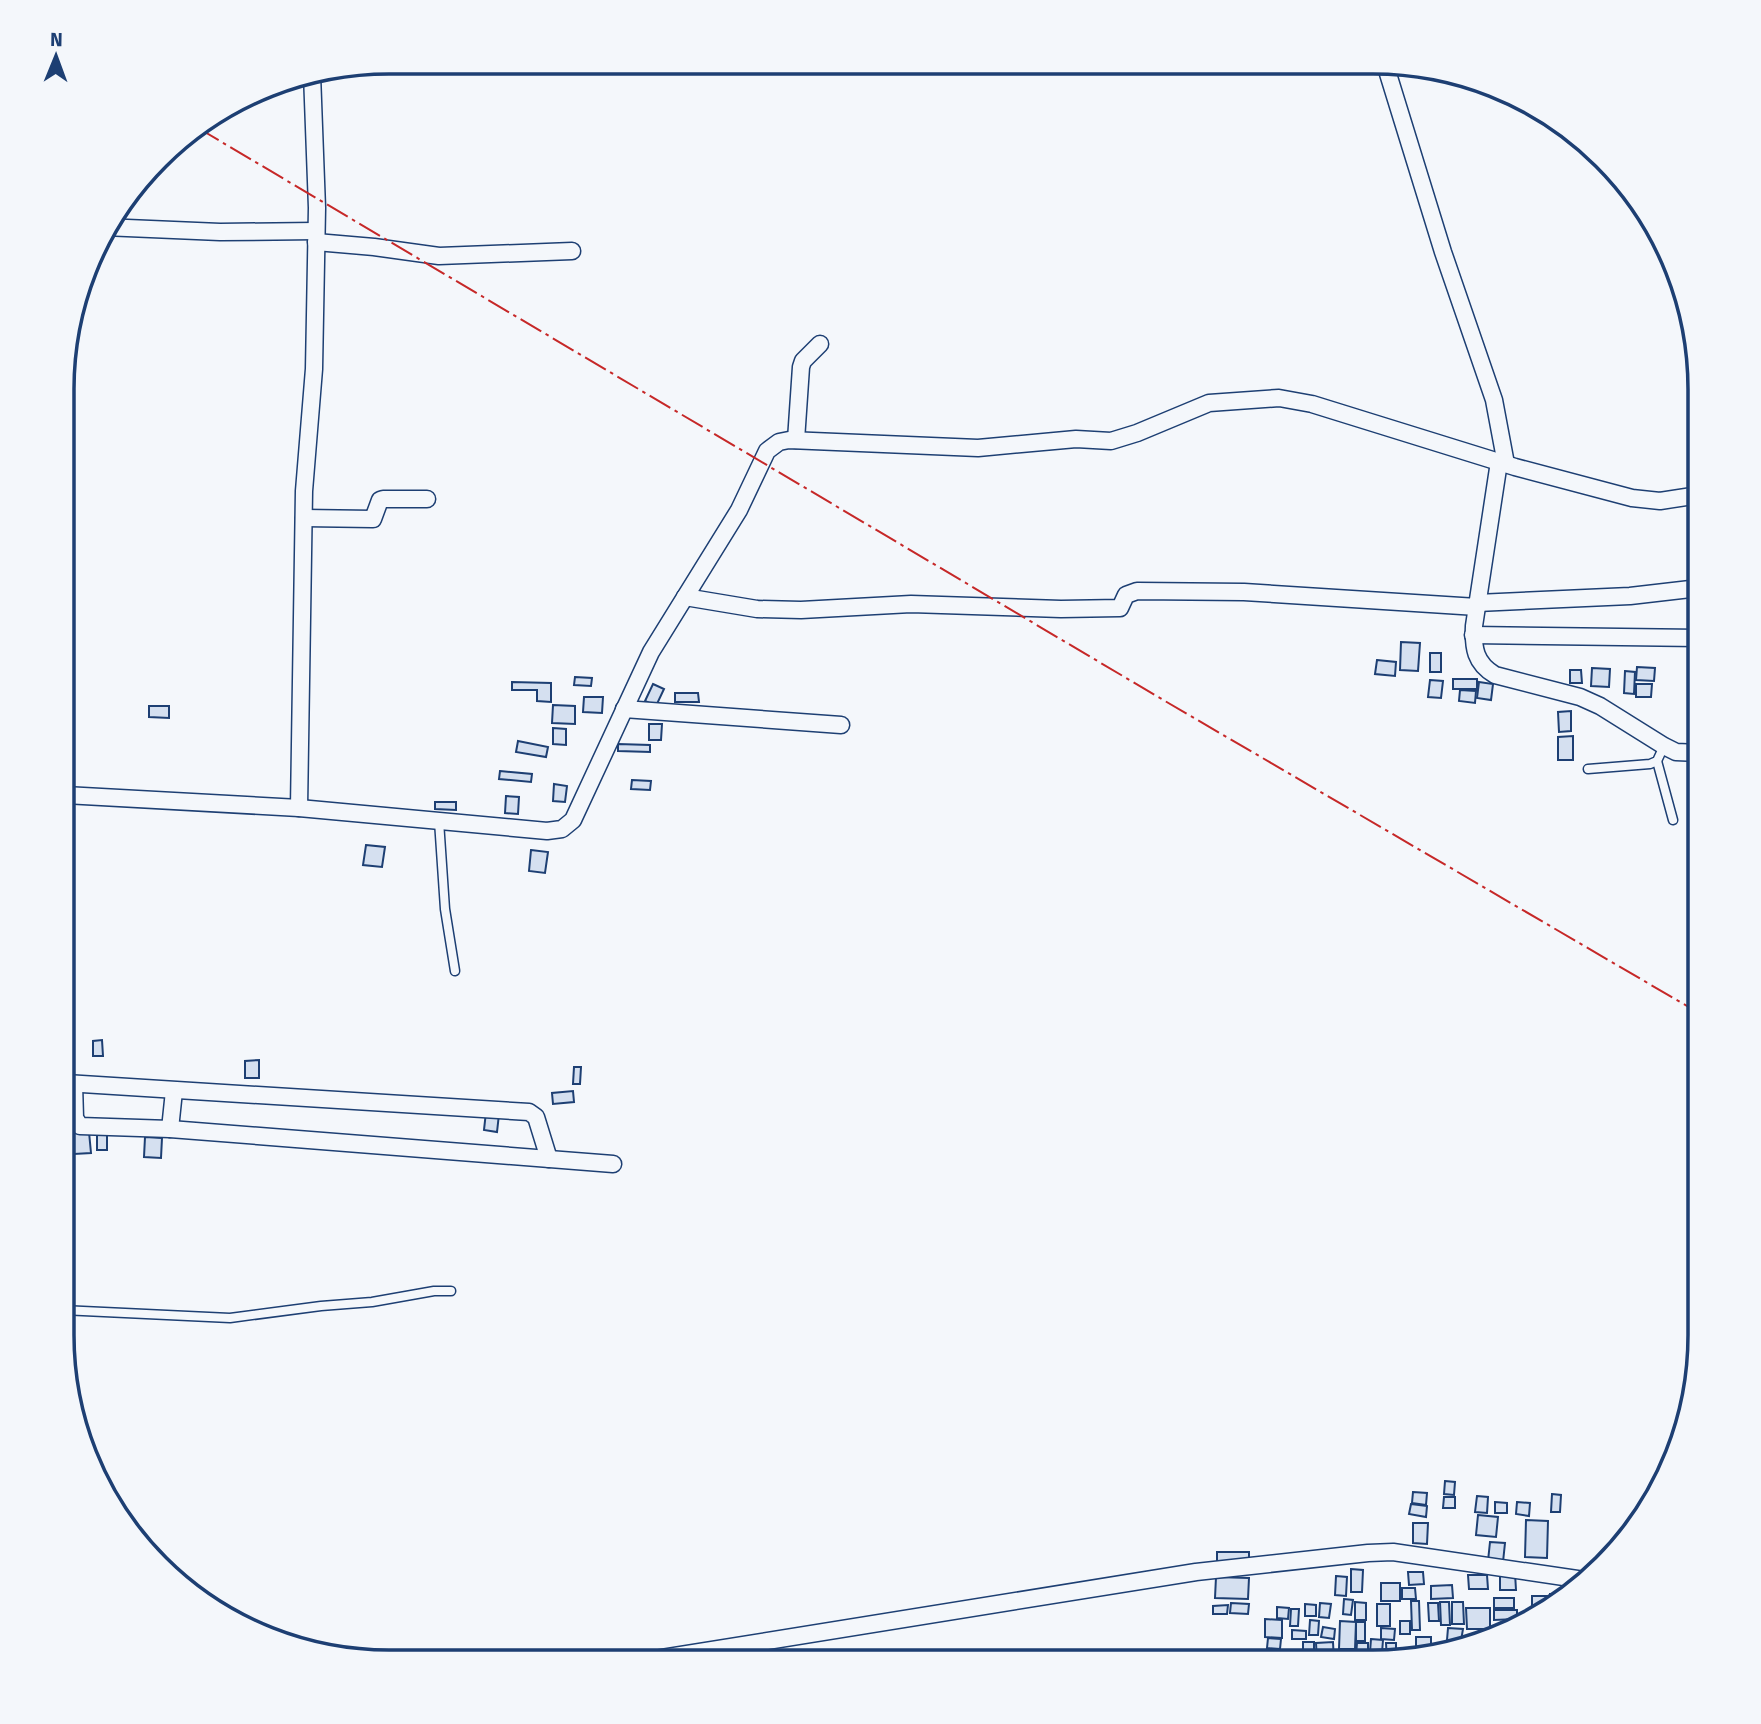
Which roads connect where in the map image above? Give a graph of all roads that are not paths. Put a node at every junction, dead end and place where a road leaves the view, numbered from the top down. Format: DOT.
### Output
graph roads {
  1 [pos="1388,74"];
  2 [pos="312,83"];
  3 [pos="118,228"];
  4 [pos="316,236"];
  5 [pos="572,251"];
  6 [pos="820,344"];
  7 [pos="796,440"];
  8 [pos="1502,463"];
  9 [pos="1688,497"];
  10 [pos="427,499"];
  11 [pos="304,518"];
  12 [pos="1688,590"];
  13 [pos="685,597"];
  14 [pos="1477,605"];
  15 [pos="1473,635"];
  16 [pos="1688,638"];
  17 [pos="624,709"];
  18 [pos="841,725"];
  19 [pos="1688,753"];
  20 [pos="1661,754"];
  21 [pos="1588,769"];
  22 [pos="74,796"];
  23 [pos="299,808"];
  24 [pos="1673,820"];
  25 [pos="439,821"];
  26 [pos="455,971"];
  27 [pos="74,1084"];
  28 [pos="173,1091"];
  29 [pos="74,1112"];
  30 [pos="170,1129"];
  31 [pos="549,1159"];
  32 [pos="613,1164"];
  33 [pos="451,1291"];
  34 [pos="74,1311"];
  35 [pos="1572,1578"];
  36 [pos="712,1650"];
  1 -- 8 [label="street"];
  2 -- 4 [label="street"];
  3 -- 4 [label="street"];
  4 -- 5 [label="street"];
  4 -- 11 [label="street"];
  6 -- 7 [label="street"];
  7 -- 8 [label="street"];
  7 -- 13 [label="street"];
  8 -- 9 [label="street"];
  8 -- 14 [label="street"];
  10 -- 11 [label="street"];
  11 -- 23 [label="street"];
  12 -- 14 [label="street"];
  13 -- 14 [label="street"];
  13 -- 17 [label="street"];
  14 -- 15 [label="street"];
  15 -- 16 [label="street"];
  15 -- 20 [label="street"];
  17 -- 18 [label="street"];
  17 -- 25 [label="street"];
  19 -- 20 [label="street"];
  20 -- 21 [label="lane"];
  20 -- 24 [label="lane"];
  22 -- 23 [label="street"];
  23 -- 25 [label="street"];
  25 -- 26 [label="lane"];
  27 -- 28 [label="street"];
  28 -- 30 [label="street"];
  28 -- 31 [label="street"];
  29 -- 30 [label="street"];
  30 -- 31 [label="street"];
  31 -- 32 [label="street"];
  33 -- 34 [label="lane"];
  35 -- 36 [label="street"];
}
